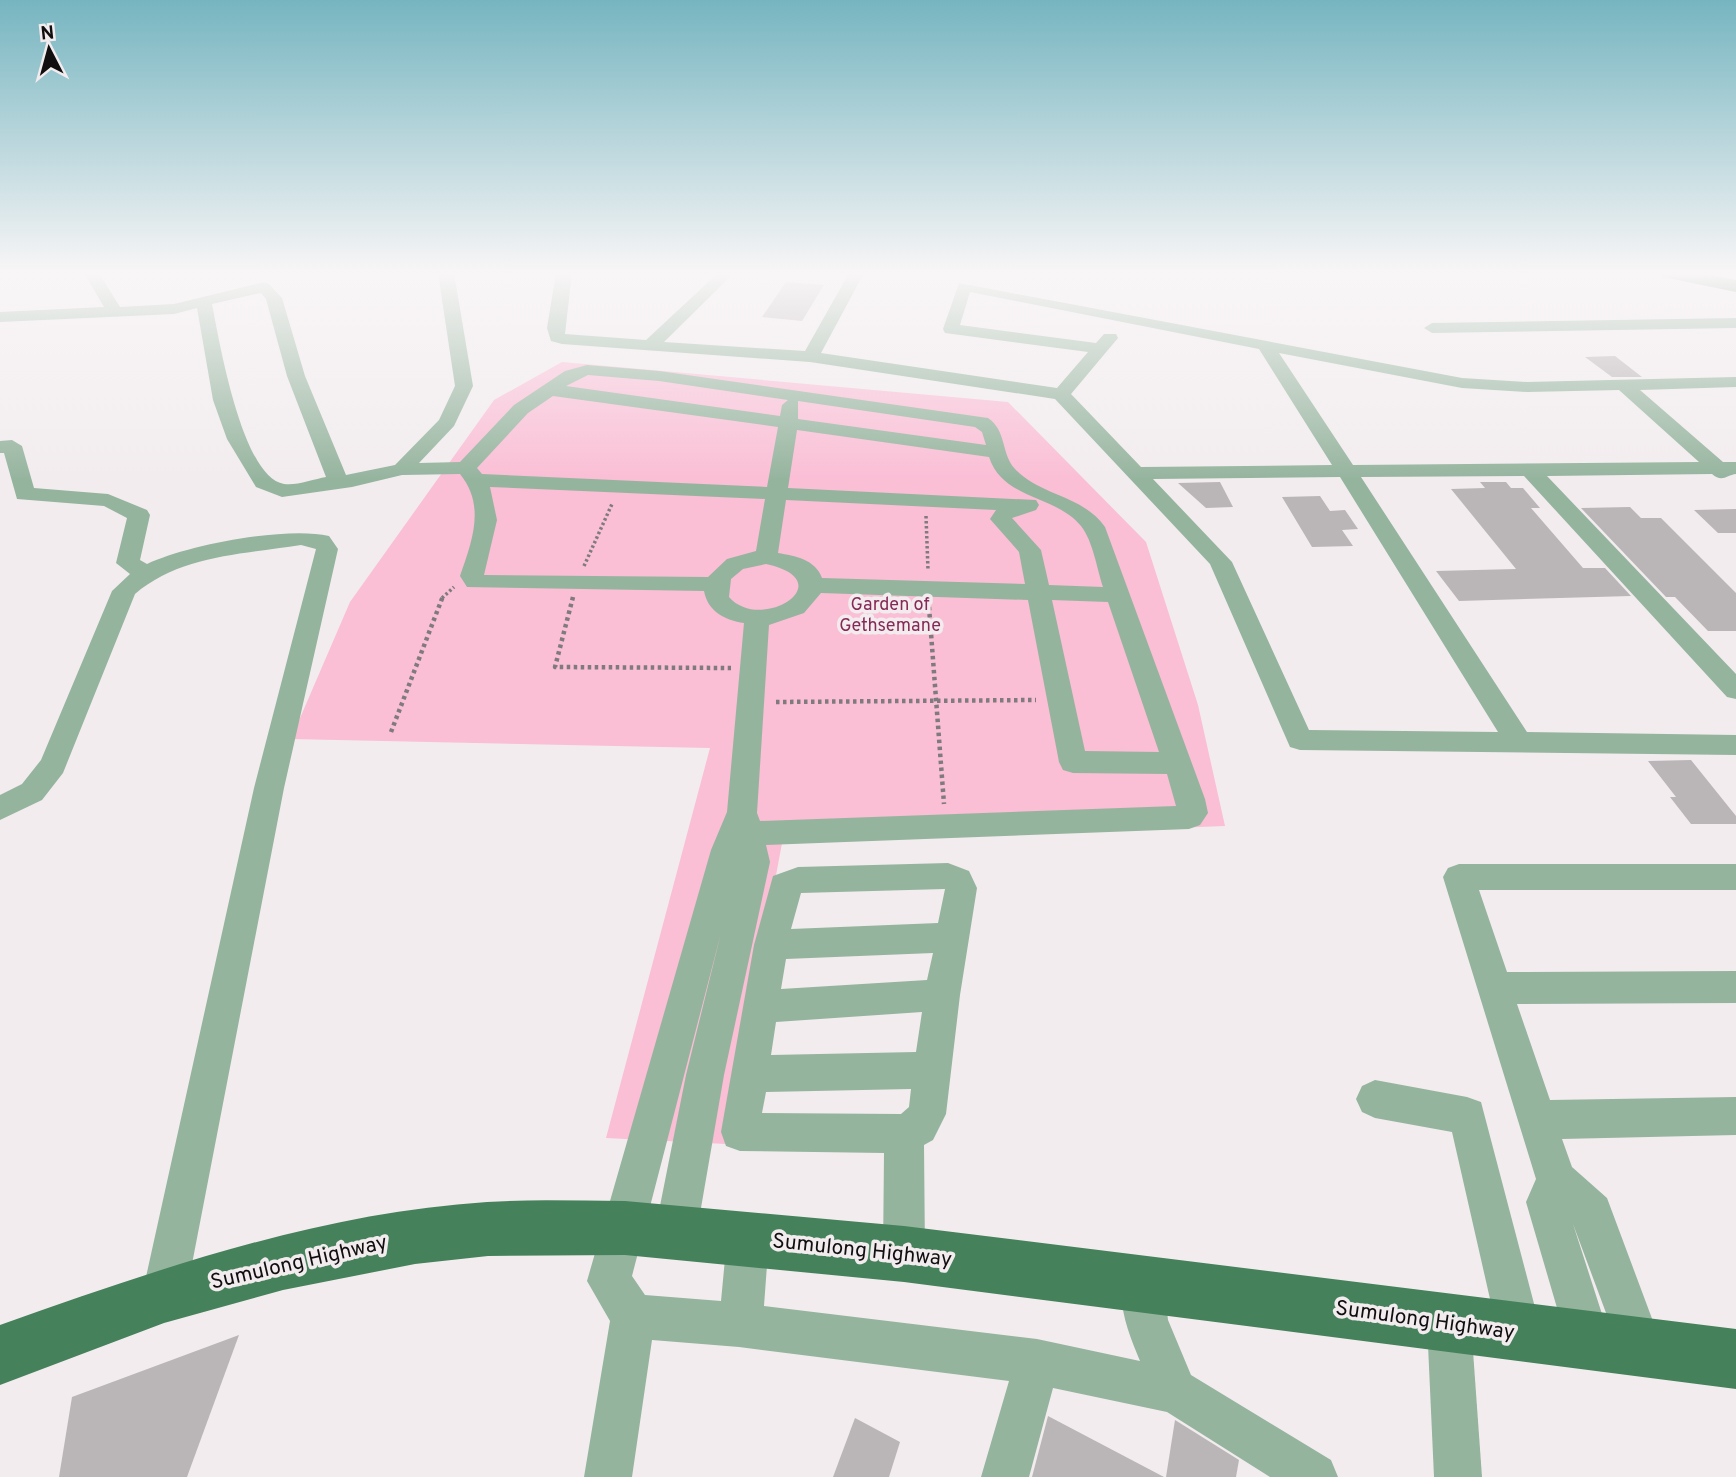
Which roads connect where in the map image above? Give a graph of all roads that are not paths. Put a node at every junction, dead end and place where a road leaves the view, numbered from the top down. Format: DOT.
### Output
graph roads {
  1 [pos="211,342"];
  2 [pos="286,342"];
  3 [pos="457,342"];
  4 [pos="624,342"];
  5 [pos="654,342"];
  6 [pos="818,342"];
  7 [pos="1049,342"];
  8 [pos="1108,342"];
  9 [pos="1241,342"];
  10 [pos="652,344"];
  11 [pos="1266,347"];
  12 [pos="1103,349"];
  13 [pos="810,357"];
  14 [pos="1736,382"];
  15 [pos="1625,386"];
  16 [pos="552,390"];
  17 [pos="1062,394"];
  18 [pos="793,395"];
  19 [pos="789,423"];
  20 [pos="0,447"];
  21 [pos="996,452"];
  22 [pos="1528,468"];
  23 [pos="1727,468"];
  24 [pos="402,469"];
  25 [pos="1345,470"];
  26 [pos="1135,473"];
  27 [pos="472,474"];
  28 [pos="338,481"];
  29 [pos="1736,484"];
  30 [pos="776,495"];
  31 [pos="1053,496"];
  32 [pos="1028,505"];
  33 [pos="766,557"];
  34 [pos="145,573"];
  35 [pos="715,584"];
  36 [pos="813,585"];
  37 [pos="1037,592"];
  38 [pos="1117,595"];
  39 [pos="757,618"];
  40 [pos="1736,690"];
  41 [pos="1519,742"];
  42 [pos="1736,745"];
  43 [pos="1177,762"];
  44 [pos="0,808"];
  45 [pos="741,827"];
  46 [pos="1736,877"];
  47 [pos="954,937"];
  48 [pos="771,945"];
  49 [pos="1495,988"];
  50 [pos="1736,988"];
  51 [pos="942,995"];
  52 [pos="761,1007"];
  53 [pos="934,1070"];
  54 [pos="749,1074"];
  55 [pos="1375,1099"];
  56 [pos="1736,1116"];
  57 [pos="1537,1119"];
  58 [pos="904,1134"];
  59 [pos="651,1229"];
  60 [pos="748,1238"];
  61 [pos="904,1254"];
  62 [pos="1142,1284"];
  63 [pos="164,1295"];
  64 [pos="633,1316"];
  65 [pos="1449,1323"];
  66 [pos="739,1325"];
  67 [pos="1520,1334"];
  68 [pos="1615,1345"];
  69 [pos="0,1355"];
  70 [pos="1736,1359"];
  71 [pos="1037,1362"];
  72 [pos="1175,1391"];
  73 [pos="608,1477"];
  74 [pos="1005,1477"];
  75 [pos="1314,1477"];
  76 [pos="1458,1477"];
  1 -- 28 [label="street"];
  2 -- 28 [label="street"];
  3 -- 24 [label="street"];
  4 -- 10 [label="street"];
  5 -- 10 [label="street"];
  6 -- 13 [label="street"];
  7 -- 12 [label="street"];
  8 -- 12 [label="street"];
  9 -- 11 [label="street"];
  10 -- 13 [label="street"];
  11 -- 15 [label="street"];
  11 -- 25 [label="street"];
  12 -- 17 [label="street"];
  13 -- 17 [label="street"];
  14 -- 15 [label="street"];
  15 -- 23 [label="street"];
  16 -- 18 [label="street"];
  16 -- 19 [label="street"];
  16 -- 27 [label="street"];
  17 -- 26 [label="street"];
  18 -- 19 [label="street"];
  18 -- 21 [label="street"];
  19 -- 21 [label="street"];
  19 -- 30 [label="street"];
  20 -- 34 [label="street"];
  21 -- 31 [label="street"];
  22 -- 23 [label="street"];
  22 -- 25 [label="street"];
  22 -- 40 [label="street"];
  23 -- 29 [label="street"];
  24 -- 27 [label="street"];
  24 -- 28 [label="street"];
  25 -- 26 [label="street"];
  25 -- 41 [label="street"];
  26 -- 41 [label="street"];
  27 -- 30 [label="street"];
  27 -- 35 [label="street"];
  30 -- 32 [label="street"];
  30 -- 33 [label="street"];
  31 -- 32 [label="street"];
  31 -- 38 [label="street"];
  32 -- 37 [label="street"];
  33 -- 35 [label="street"];
  33 -- 36 [label="street"];
  34 -- 44 [label="street"];
  34 -- 63 [label="street"];
  35 -- 39 [label="street"];
  36 -- 37 [label="street"];
  36 -- 39 [label="street"];
  37 -- 38 [label="street"];
  37 -- 43 [label="street"];
  38 -- 43 [label="street"];
  39 -- 45 [label="street"];
  41 -- 42 [label="street"];
  43 -- 45 [label="street"];
  45 -- 59 [label="street"];
  45 -- 59 [label="street"];
  46 -- 49 [label="street"];
  47 -- 48 [label="street"];
  47 -- 48 [label="street"];
  47 -- 51 [label="street"];
  48 -- 52 [label="street"];
  49 -- 50 [label="street"];
  49 -- 57 [label="street"];
  51 -- 52 [label="street"];
  51 -- 53 [label="street"];
  52 -- 54 [label="street"];
  53 -- 54 [label="street"];
  53 -- 58 [label="street"];
  54 -- 58 [label="street"];
  55 -- 67 [label="street"];
  56 -- 57 [label="street"];
  57 -- 68 [label="street"];
  58 -- 61 [label="street"];
  59 -- 60 [label="main road, Sumulong Highway"];
  59 -- 63 [label="main road, Sumulong Highway"];
  59 -- 64 [label="street"];
  60 -- 61 [label="main road, Sumulong Highway"];
  60 -- 66 [label="street"];
  61 -- 62 [label="main road, Sumulong Highway"];
  62 -- 65 [label="main road, Sumulong Highway"];
  62 -- 72 [label="street"];
  63 -- 69 [label="main road, Sumulong Highway"];
  64 -- 66 [label="street"];
  64 -- 73 [label="street"];
  65 -- 67 [label="main road, Sumulong Highway"];
  65 -- 76 [label="street"];
  66 -- 71 [label="street"];
  67 -- 68 [label="main road, Sumulong Highway"];
  68 -- 70 [label="main road, Sumulong Highway"];
  71 -- 72 [label="street"];
  71 -- 74 [label="street"];
  72 -- 75 [label="street"];
}
